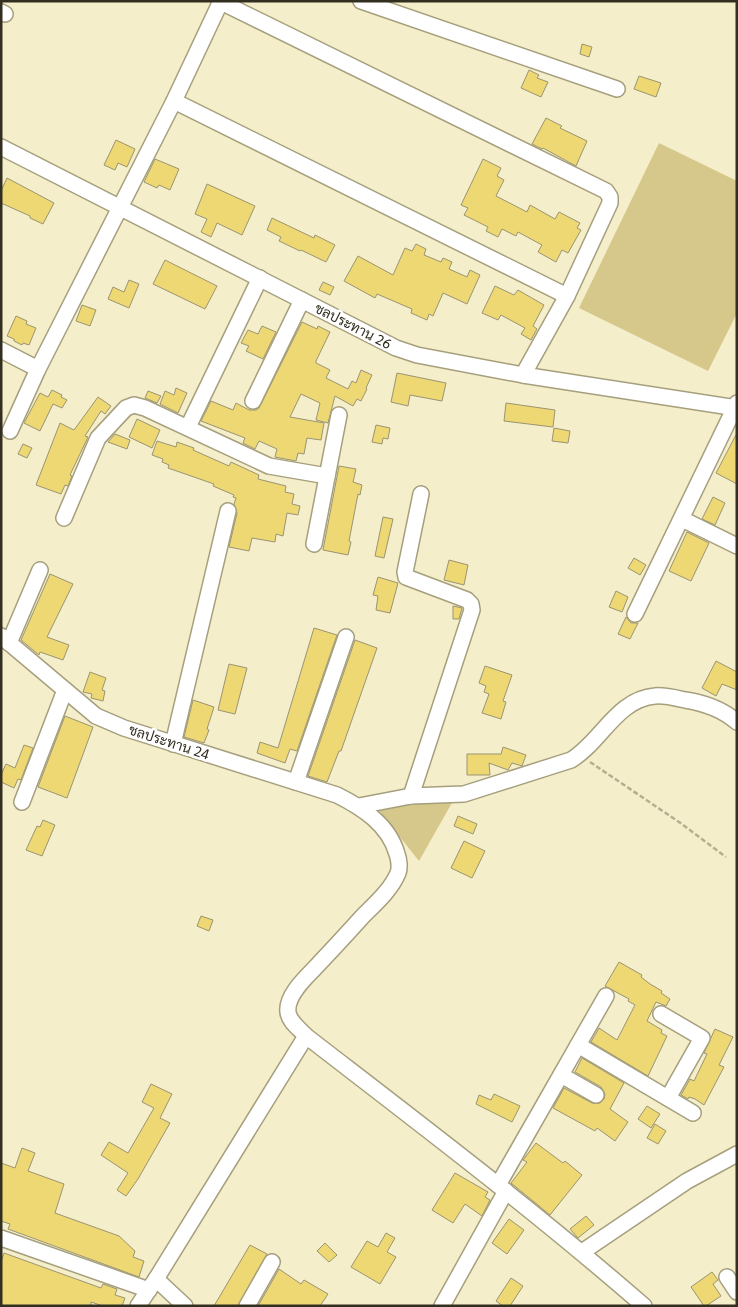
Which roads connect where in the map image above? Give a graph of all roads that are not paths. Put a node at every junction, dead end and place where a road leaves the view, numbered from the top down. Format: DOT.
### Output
graph roads {
  1 [pos="361,1"];
  2 [pos="221,2"];
  3 [pos="617,89"];
  4 [pos="174,101"];
  5 [pos="1,147"];
  6 [pos="120,207"];
  7 [pos="260,278"];
  8 [pos="567,296"];
  9 [pos="302,300"];
  10 [pos="1,350"];
  11 [pos="38,369"];
  12 [pos="523,375"];
  13 [pos="253,401"];
  14 [pos="736,406"];
  15 [pos="339,416"];
  16 [pos="188,427"];
  17 [pos="10,431"];
  18 [pos="327,476"];
  19 [pos="421,494"];
  20 [pos="228,511"];
  21 [pos="64,518"];
  22 [pos="682,518"];
  23 [pos="314,544"];
  24 [pos="737,546"];
  25 [pos="40,570"];
  26 [pos="635,614"];
  27 [pos="346,637"];
  28 [pos="5,640"];
  29 [pos="65,690"];
  30 [pos="737,722"];
  31 [pos="173,744"];
  32 [pos="296,782"];
  33 [pos="411,796"];
  34 [pos="22,802"];
  35 [pos="359,806"];
  36 [pos="606,996"];
  37 [pos="661,1014"];
  38 [pos="306,1036"];
  39 [pos="578,1045"];
  40 [pos="561,1075"];
  41 [pos="596,1096"];
  42 [pos="668,1098"];
  43 [pos="693,1113"];
  44 [pos="737,1154"];
  45 [pos="502,1188"];
  46 [pos="1,1238"];
  47 [pos="582,1252"];
  48 [pos="272,1262"];
  49 [pos="727,1277"];
  50 [pos="153,1285"];
  51 [pos="737,1292"];
  52 [pos="138,1306"];
  53 [pos="185,1306"];
  54 [pos="247,1306"];
  55 [pos="442,1306"];
  56 [pos="644,1306"];
  1 -- 3 [label="street"];
  2 -- 4 [label="street"];
  2 -- 8 [label="street"];
  4 -- 6 [label="street"];
  4 -- 8 [label="street"];
  5 -- 6 [label="street, ชลประทาน 26"];
  6 -- 7 [label="street, ชลประทาน 26"];
  6 -- 11 [label="street"];
  7 -- 9 [label="street, ชลประทาน 26"];
  7 -- 16 [label="street"];
  8 -- 12 [label="street"];
  9 -- 12 [label="street, ชลประทาน 26"];
  9 -- 13 [label="street"];
  10 -- 11 [label="street"];
  11 -- 17 [label="street"];
  12 -- 14 [label="street, ชลประทาน 26"];
  14 -- 22 [label="street"];
  15 -- 18 [label="street"];
  16 -- 18 [label="street"];
  16 -- 21 [label="street"];
  18 -- 23 [label="street"];
  19 -- 33 [label="street"];
  20 -- 31 [label="street"];
  22 -- 24 [label="street"];
  22 -- 26 [label="street"];
  25 -- 28 [label="street"];
  27 -- 32 [label="street"];
  28 -- 29 [label="street, ชลประทาน 24"];
  29 -- 31 [label="street, ชลประทาน 24"];
  29 -- 34 [label="street"];
  30 -- 33 [label="street"];
  31 -- 32 [label="street, ชลประทาน 24"];
  32 -- 35 [label="street, ชลประทาน 24"];
  33 -- 35 [label="street"];
  35 -- 38 [label="street, ชลประทาน 24"];
  36 -- 39 [label="street"];
  37 -- 42 [label="street"];
  38 -- 45 [label="street, ชลประทาน 24"];
  38 -- 50 [label="street"];
  39 -- 40 [label="street"];
  39 -- 42 [label="street"];
  40 -- 41 [label="street"];
  40 -- 45 [label="street"];
  42 -- 43 [label="street"];
  44 -- 47 [label="street"];
  45 -- 47 [label="street, ชลประทาน 24"];
  45 -- 55 [label="street"];
  46 -- 50 [label="street"];
  47 -- 56 [label="street, ชลประทาน 24"];
  48 -- 54 [label="street"];
  49 -- 51 [label="street"];
  50 -- 52 [label="street"];
  50 -- 53 [label="street"];
}
